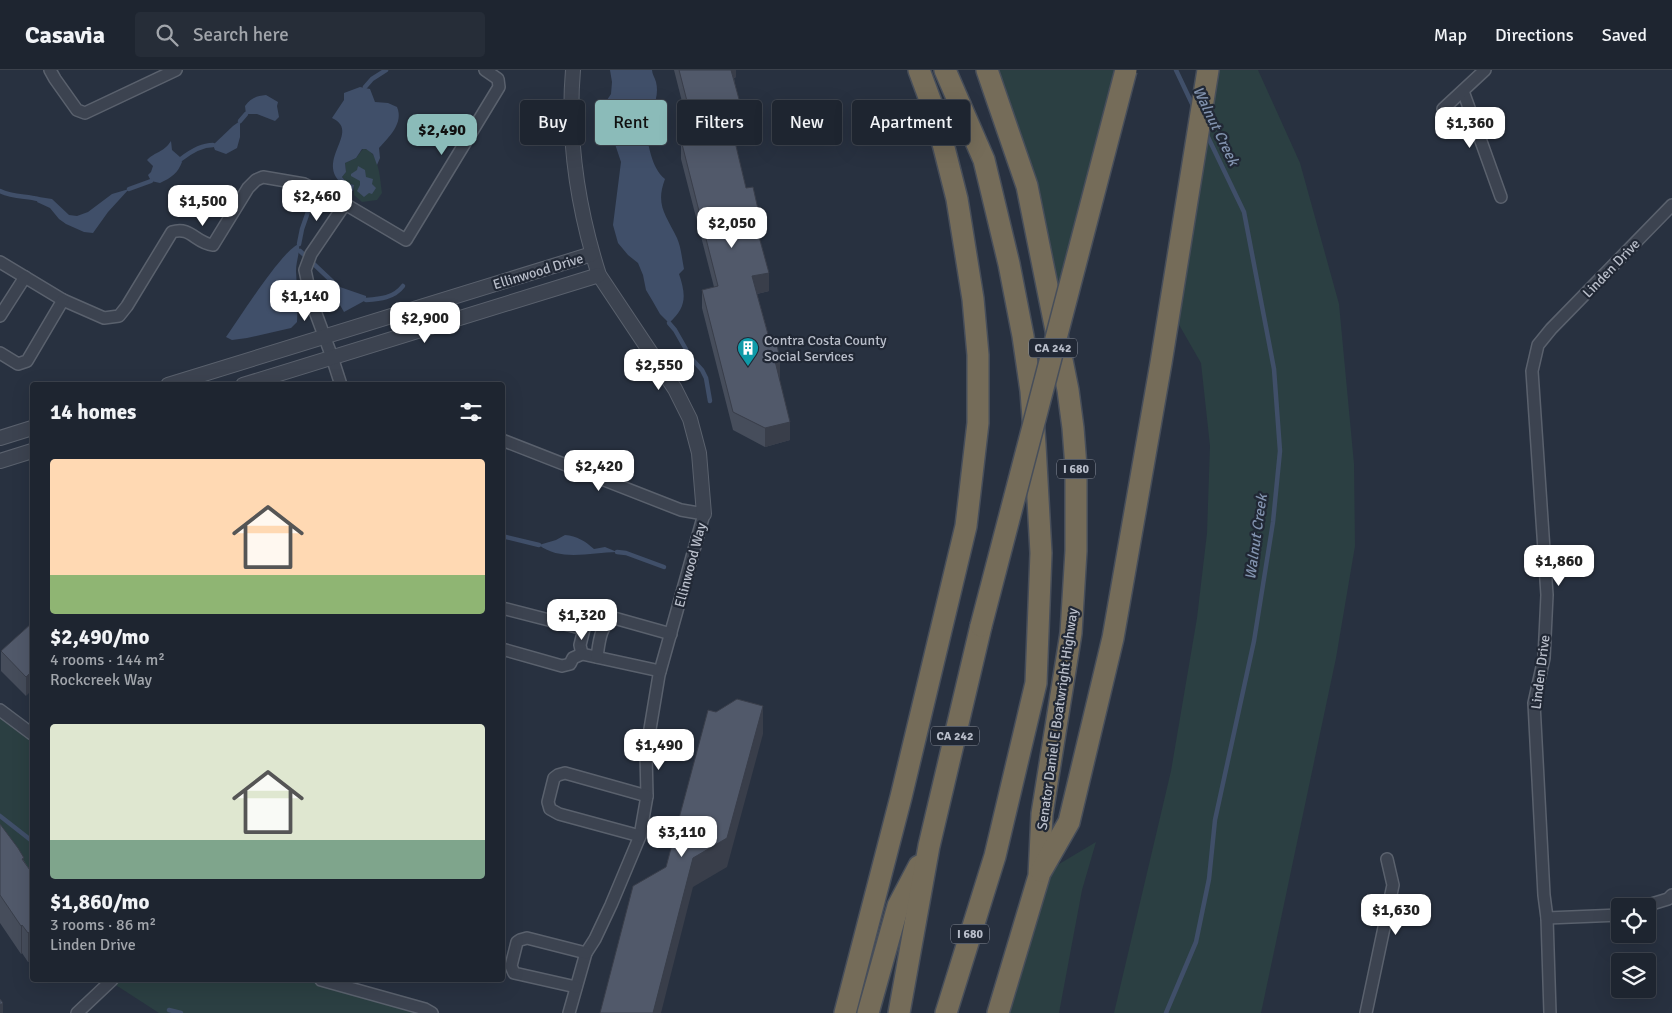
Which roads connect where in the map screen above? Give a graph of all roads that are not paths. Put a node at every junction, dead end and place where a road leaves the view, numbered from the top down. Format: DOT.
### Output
graph roads {
  1 [pos="50,70"];
  2 [pos="176,70"];
  3 [pos="485,70"];
  4 [pos="573,70"];
  5 [pos="919,70"];
  6 [pos="945,70"];
  7 [pos="987,70"];
  8 [pos="1126,70"];
  9 [pos="1208,70"];
  10 [pos="1484,70"];
  11 [pos="1463,91"];
  12 [pos="1443,109"];
  13 [pos="1501,197"];
  14 [pos="345,204"];
  15 [pos="1672,205"];
  16 [pos="592,254"];
  17 [pos="0,262"];
  18 [pos="599,275"];
  19 [pos="25,277"];
  20 [pos="63,300"];
  21 [pos="0,316"];
  22 [pos="324,336"];
  23 [pos="0,353"];
  24 [pos="332,357"];
  25 [pos="178,382"];
  26 [pos="253,382"];
  27 [pos="340,382"];
  28 [pos="30,429"];
  29 [pos="0,438"];
  30 [pos="505,441"];
  31 [pos="30,452"];
  32 [pos="0,461"];
  33 [pos="704,514"];
  34 [pos="505,609"];
  35 [pos="672,634"];
  36 [pos="505,650"];
  37 [pos="582,654"];
  38 [pos="597,657"];
  39 [pos="660,671"];
  40 [pos="0,710"];
  41 [pos="30,732"];
  42 [pos="647,796"];
  43 [pos="640,836"];
  44 [pos="929,846"];
  45 [pos="1387,859"];
  46 [pos="1039,876"];
  47 [pos="1672,895"];
  48 [pos="1656,903"];
  49 [pos="1611,915"];
  50 [pos="1547,918"];
  51 [pos="586,953"];
  52 [pos="110,982"];
  53 [pos="328,982"];
  54 [pos="576,987"];
  55 [pos="77,1013"];
  56 [pos="432,1013"];
  57 [pos="569,1013"];
  58 [pos="845,1013"];
  59 [pos="868,1013"];
  60 [pos="899,1013"];
  61 [pos="946,1013"];
  62 [pos="998,1013"];
  63 [pos="1366,1013"];
  64 [pos="1550,1013"];
  1 -- 2 [label="street"];
  3 -- 14 [label="street"];
  4 -- 16 [label="street, Ellinwood Way"];
  5 -- 58 [label="highway"];
  6 -- 61 [label="highway, Senator Daniel E Boatwright Highway / I 680"];
  7 -- 46 [label="highway, Senator Daniel E Boatwright Highway / I 680"];
  8 -- 44 [label="highway, CA 242, bridge"];
  9 -- 46 [label="highway"];
  10 -- 11 [label="street"];
  11 -- 12 [label="street"];
  11 -- 13 [label="street"];
  14 -- 20 [label="street"];
  14 -- 22 [label="street"];
  15 -- 50 [label="street, Linden Drive"];
  16 -- 18 [label="street, Ellinwood Way"];
  16 -- 22 [label="street, Ellinwood Drive"];
  17 -- 19 [label="street"];
  18 -- 24 [label="street, Ellinwood Drive"];
  18 -- 33 [label="street, Ellinwood Way"];
  19 -- 20 [label="street"];
  19 -- 21 [label="street"];
  20 -- 23 [label="street"];
  22 -- 24 [label="street"];
  22 -- 25 [label="street, Ellinwood Drive"];
  24 -- 26 [label="street, Ellinwood Drive"];
  24 -- 27 [label="street"];
  28 -- 29 [label="street"];
  30 -- 33 [label="street"];
  31 -- 32 [label="street"];
  33 -- 35 [label="street, Ellinwood Way"];
  34 -- 37 [label="street"];
  35 -- 38 [label="street"];
  35 -- 39 [label="street, Ellinwood Way"];
  36 -- 37 [label="street"];
  37 -- 38 [label="street"];
  38 -- 39 [label="street"];
  39 -- 42 [label="street, Ellinwood Way"];
  40 -- 41 [label="street"];
  42 -- 43 [label="street, Ellinwood Way"];
  42 -- 43 [label="street"];
  43 -- 51 [label="street, Ellinwood Way"];
  44 -- 59 [label="highway"];
  44 -- 60 [label="highway, CA 242"];
  45 -- 63 [label="street"];
  46 -- 62 [label="highway, Senator Daniel E Boatwright Highway / I 680"];
  47 -- 48 [label="street"];
  49 -- 50 [label="street"];
  50 -- 64 [label="street, Linden Drive"];
  51 -- 54 [label="street, Ellinwood Way"];
  51 -- 54 [label="street"];
  52 -- 55 [label="street"];
  53 -- 56 [label="street"];
  54 -- 57 [label="street, Ellinwood Way"];
}
